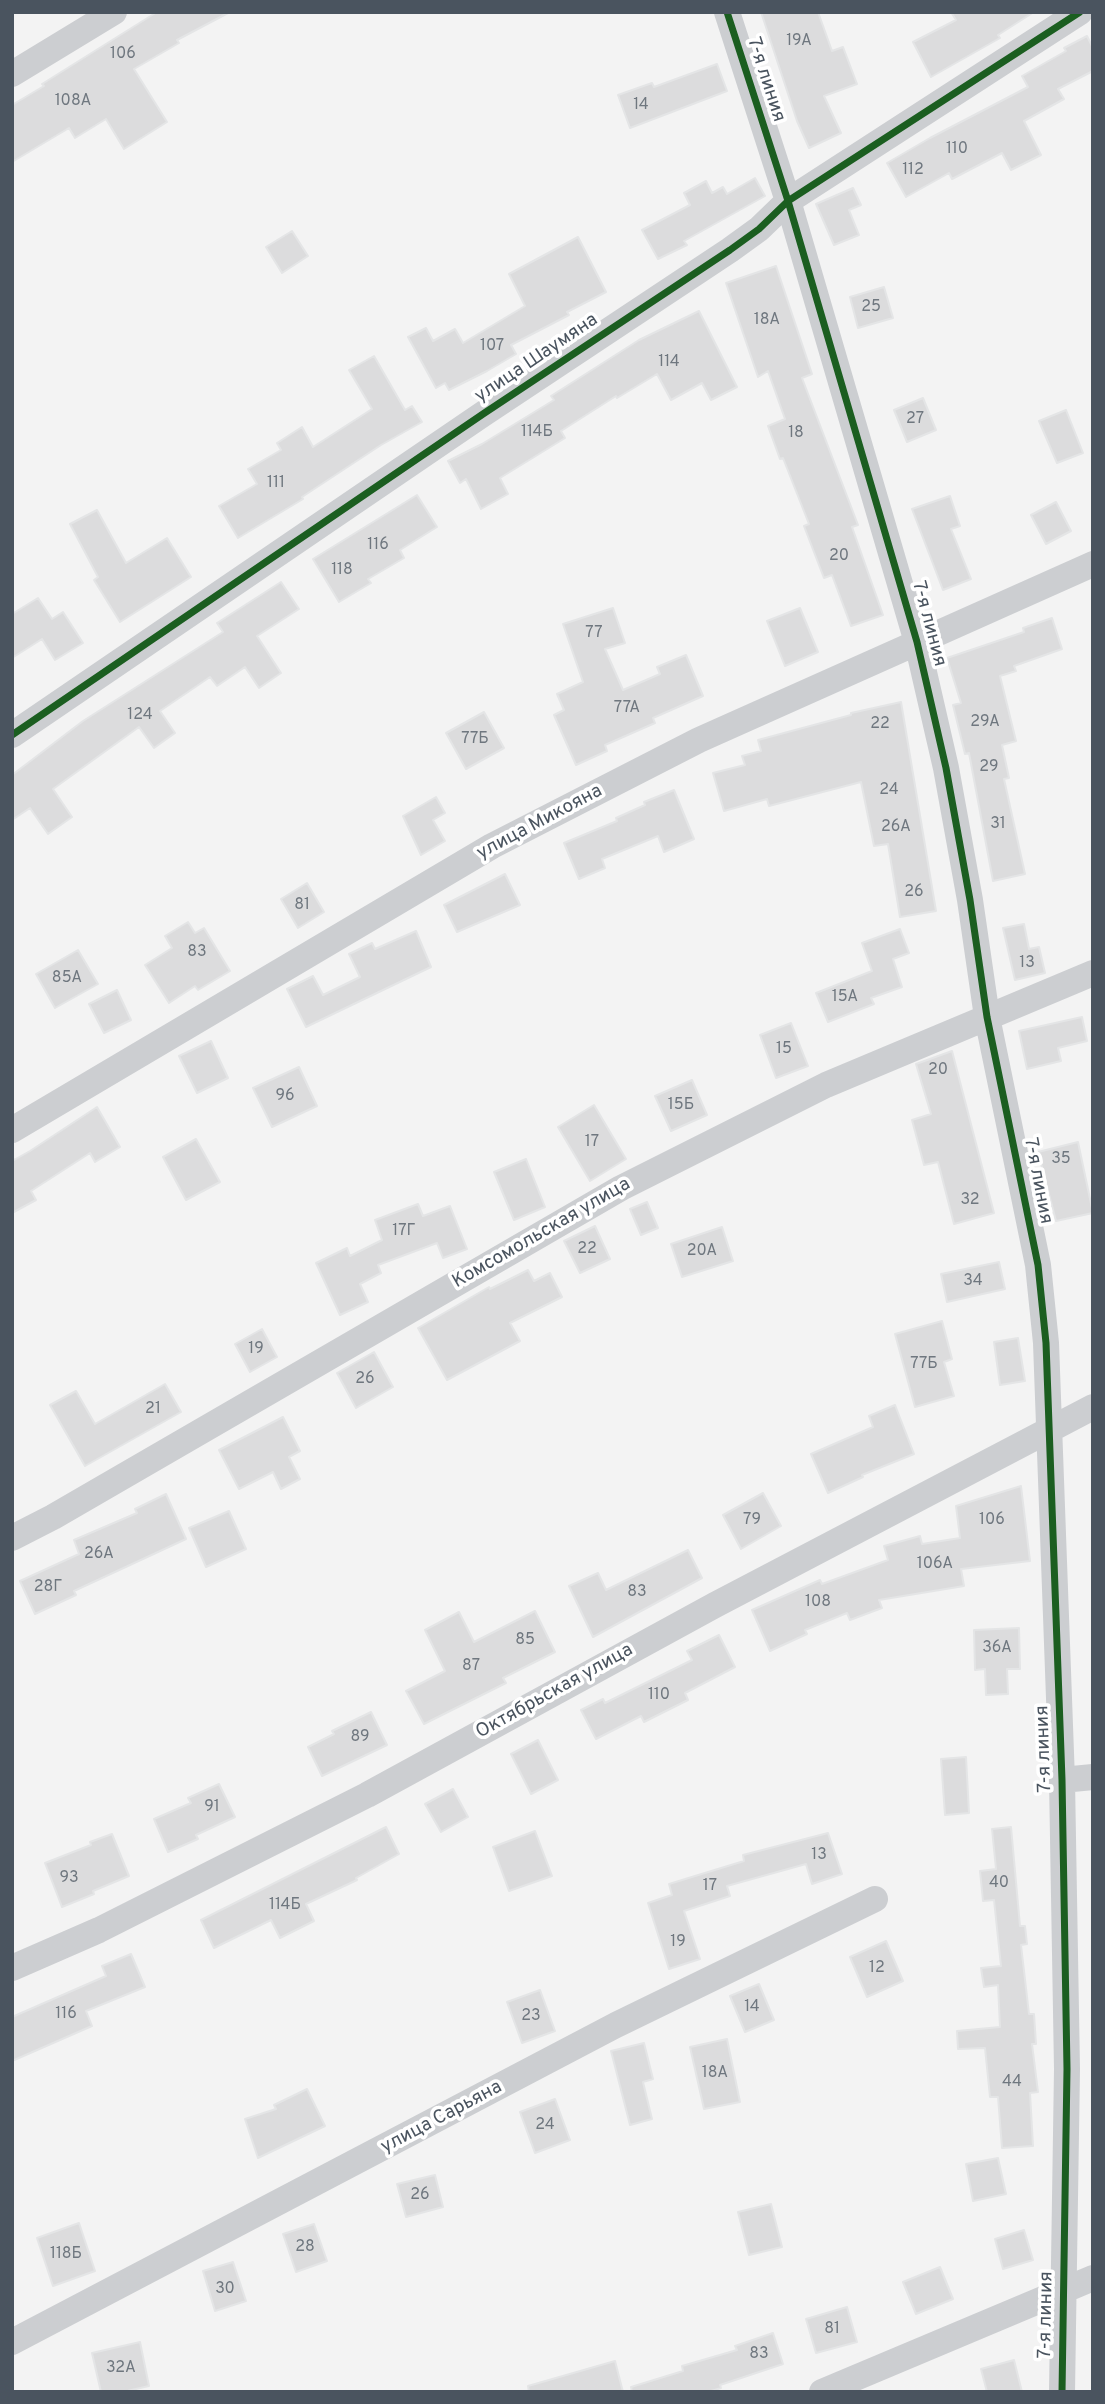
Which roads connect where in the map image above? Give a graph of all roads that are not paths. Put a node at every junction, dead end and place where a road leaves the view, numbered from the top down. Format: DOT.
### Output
graph roads {
  1 [pos="114,12"];
  2 [pos="727,12"];
  3 [pos="1080,12"];
  4 [pos="12,74"];
  5 [pos="788,201"];
  6 [pos="1093,564"];
  7 [pos="918,642"];
  8 [pos="12,735"];
  9 [pos="1093,973"];
  10 [pos="987,1017"];
  11 [pos="12,1130"];
  12 [pos="1093,1408"];
  13 [pos="1048,1429"];
  14 [pos="12,1538"];
  15 [pos="1093,1777"];
  16 [pos="1062,1780"];
  17 [pos="875,1899"];
  18 [pos="12,1968"];
  19 [pos="1093,2278"];
  20 [pos="1062,2292"];
  21 [pos="12,2342"];
  22 [pos="822,2392"];
  23 [pos="1062,2392"];
  1 -- 4 [label="street"];
  2 -- 5 [label="street, 7-я линия"];
  3 -- 5 [label="street, улица Шаумяна"];
  5 -- 7 [label="street, 7-я линия"];
  5 -- 8 [label="street, улица Шаумяна"];
  6 -- 7 [label="street, улица Микояна"];
  7 -- 10 [label="street, 7-я линия"];
  7 -- 11 [label="street, улица Микояна"];
  9 -- 10 [label="street, Комсомольская улица"];
  10 -- 13 [label="street, 7-я линия"];
  10 -- 14 [label="street, Комсомольская улица"];
  12 -- 13 [label="street, Октябрьская улица"];
  13 -- 16 [label="street, 7-я линия"];
  13 -- 18 [label="street, Октябрьская улица"];
  15 -- 16 [label="street"];
  16 -- 20 [label="street, 7-я линия"];
  17 -- 21 [label="street, улица Сарьяна"];
  19 -- 20 [label="street"];
  20 -- 22 [label="street"];
  20 -- 23 [label="street, 7-я линия"];
}
